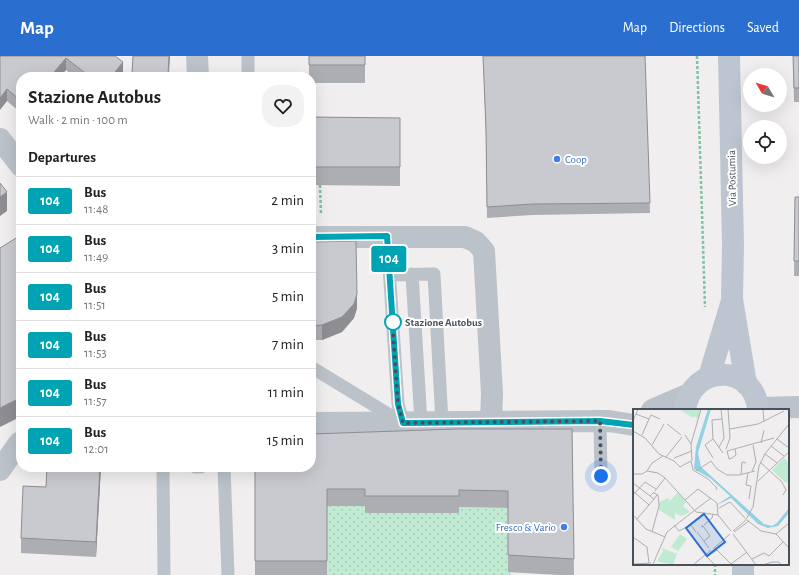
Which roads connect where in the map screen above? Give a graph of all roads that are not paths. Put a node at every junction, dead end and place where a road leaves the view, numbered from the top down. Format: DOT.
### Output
graph roads {
  1 [pos="197,56"];
  2 [pos="248,56"];
  3 [pos="729,56"];
  4 [pos="198,72"];
  5 [pos="248,72"];
  6 [pos="0,139"];
  7 [pos="16,160"];
  8 [pos="387,236"];
  9 [pos="317,237"];
  10 [pos="412,274"];
  11 [pos="390,275"];
  12 [pos="732,299"];
  13 [pos="316,370"];
  14 [pos="709,377"];
  15 [pos="746,384"];
  16 [pos="687,402"];
  17 [pos="799,407"];
  18 [pos="656,409"];
  19 [pos="759,409"];
  20 [pos="633,415"];
  21 [pos="604,421"];
  22 [pos="491,422"];
  23 [pos="316,423"];
  24 [pos="422,423"];
  25 [pos="633,425"];
  26 [pos="16,447"];
  27 [pos="0,470"];
  28 [pos="163,472"];
  29 [pos="224,472"];
  30 [pos="601,476"];
  31 [pos="164,575"];
  32 [pos="228,575"];
  1 -- 4 [label="street"];
  2 -- 5 [label="lane"];
  3 -- 12 [label="main road, Via Postumia"];
  6 -- 7 [label="street"];
  8 -- 9 [label="street"];
  8 -- 11 [label="lane"];
  8 -- 22 [label="street"];
  10 -- 11 [label="lane"];
  10 -- 24 [label="lane"];
  10 -- 24 [label="lane"];
  11 -- 24 [label="lane"];
  12 -- 14 [label="main road, Via Postumia"];
  12 -- 15 [label="main road, Via Postumia"];
  13 -- 24 [label="lane"];
  14 -- 15 [label="main road, Via Postumia"];
  14 -- 16 [label="main road"];
  15 -- 19 [label="main road, Via Postumia"];
  16 -- 18 [label="street"];
  17 -- 19 [label="street"];
  20 -- 21 [label="street"];
  21 -- 22 [label="street"];
  21 -- 25 [label="street"];
  21 -- 30 [label="lane"];
  22 -- 24 [label="street"];
  23 -- 24 [label="street"];
  26 -- 27 [label="street"];
  28 -- 31 [label="lane"];
  29 -- 32 [label="lane"];
}
